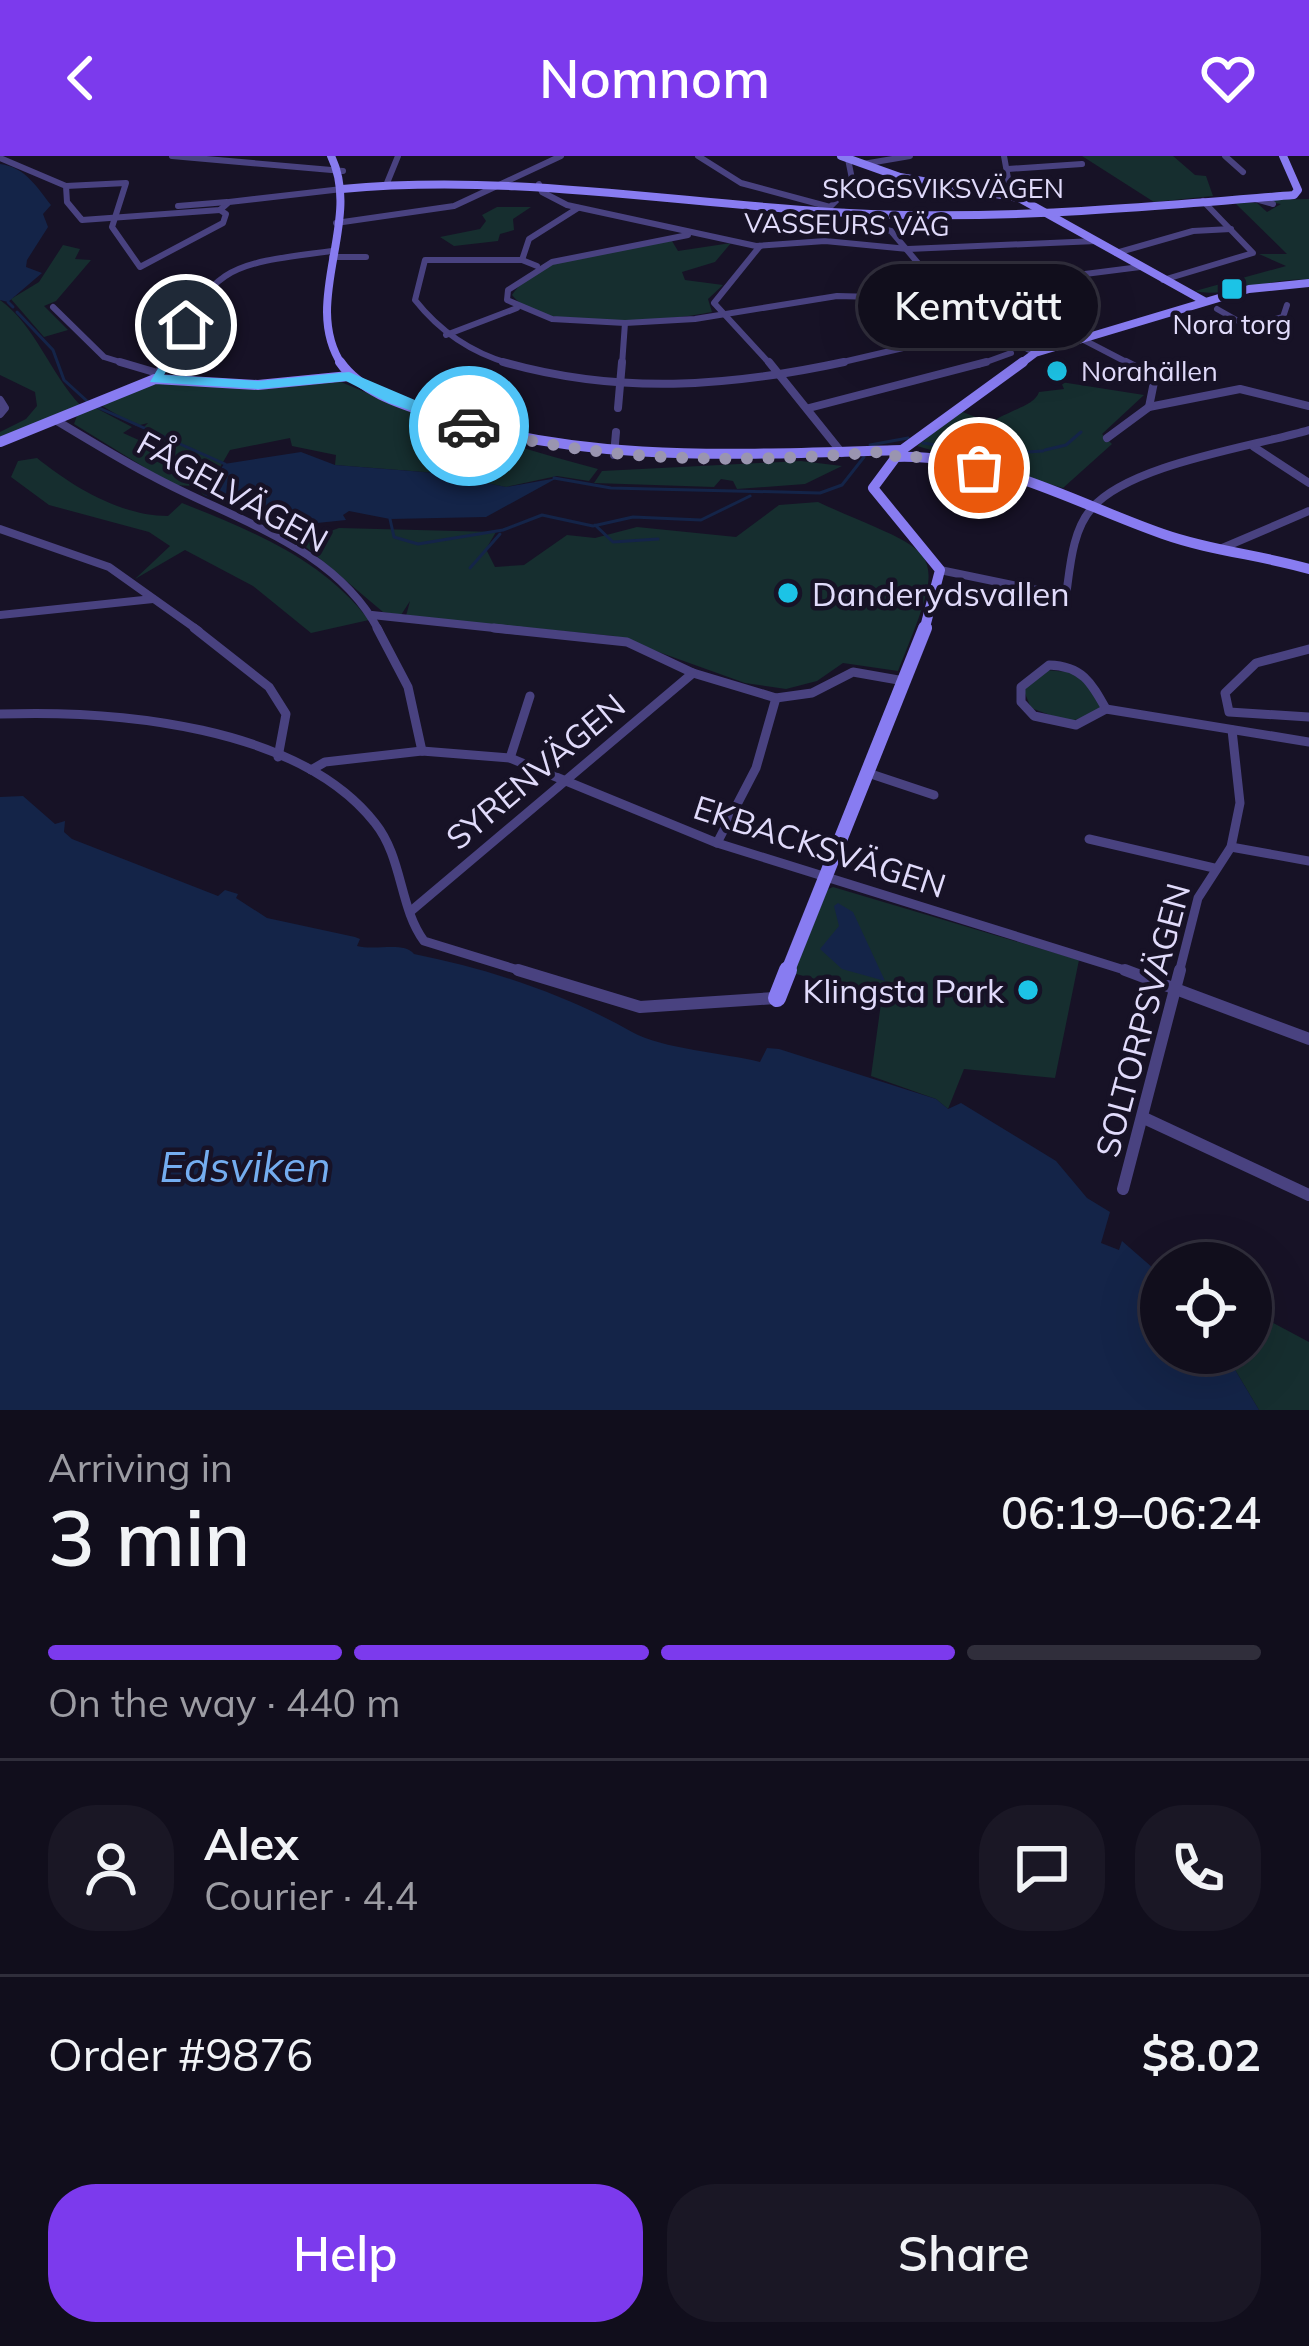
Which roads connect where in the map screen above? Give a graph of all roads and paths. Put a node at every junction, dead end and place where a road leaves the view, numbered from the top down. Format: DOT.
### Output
graph roads {
  1 [pos="172,156"];
  2 [pos="331,156"];
  3 [pos="398,156"];
  4 [pos="561,156"];
  5 [pos="698,156"];
  6 [pos="910,156"];
  7 [pos="1004,156"];
  8 [pos="1225,156"];
  9 [pos="1283,156"];
  10 [pos="0,158"];
  11 [pos="844,158"];
  12 [pos="863,164"];
  13 [pos="1082,164"];
  14 [pos="1008,169"];
  15 [pos="343,171"];
  16 [pos="1243,172"];
  17 [pos="515,182"];
  18 [pos="387,183"];
  19 [pos="539,184"];
  20 [pos="66,186"];
  21 [pos="342,189"];
  22 [pos="1304,194"];
  23 [pos="1011,195"];
  24 [pos="1252,198"];
  25 [pos="778,200"];
  26 [pos="1203,201"];
  27 [pos="230,202"];
  28 [pos="1273,204"];
  29 [pos="178,206"];
  30 [pos="578,208"];
  31 [pos="220,210"];
  32 [pos="840,210"];
  33 [pos="1043,211"];
  34 [pos="116,218"];
  35 [pos="336,223"];
  36 [pos="1231,229"];
  37 [pos="688,235"];
  38 [pos="1096,241"];
  39 [pos="760,246"];
  40 [pos="908,249"];
  41 [pos="1116,253"];
  42 [pos="332,254"];
  43 [pos="366,257"];
  44 [pos="522,260"];
  45 [pos="537,266"];
  46 [pos="1140,267"];
  47 [pos="1163,280"];
  48 [pos="1309,283"];
  49 [pos="961,298"];
  50 [pos="1204,301"];
  51 [pos="1287,305"];
  52 [pos="53,307"];
  53 [pos="517,308"];
  54 [pos="1217,309"];
  55 [pos="722,315"];
  56 [pos="625,323"];
  57 [pos="989,328"];
  58 [pos="446,335"];
  59 [pos="1079,338"];
  60 [pos="1011,353"];
  61 [pos="1034,353"];
  62 [pos="779,373"];
  63 [pos="155,375"];
  64 [pos="349,376"];
  65 [pos="620,381"];
  66 [pos="0,400"];
  67 [pos="1309,406"];
  68 [pos="1150,407"];
  69 [pos="618,408"];
  70 [pos="808,408"];
  71 [pos="0,414"];
  72 [pos="57,421"];
  73 [pos="1309,430"];
  74 [pos="616,432"];
  75 [pos="1108,438"];
  76 [pos="0,442"];
  77 [pos="1254,447"];
  78 [pos="842,453"];
  79 [pos="898,453"];
  80 [pos="614,455"];
  81 [pos="1309,483"];
  82 [pos="1093,504"];
  83 [pos="1309,511"];
  84 [pos="0,529"];
  85 [pos="1219,550"];
  86 [pos="1309,568"];
  87 [pos="940,570"];
  88 [pos="153,599"];
  89 [pos="0,615"];
  90 [pos="372,615"];
  91 [pos="1309,650"];
  92 [pos="694,673"];
  93 [pos="904,681"];
  94 [pos="530,696"];
  95 [pos="776,698"];
  96 [pos="1106,709"];
  97 [pos="0,714"];
  98 [pos="1309,717"];
  99 [pos="1232,730"];
  100 [pos="1309,742"];
  101 [pos="422,751"];
  102 [pos="278,757"];
  103 [pos="510,758"];
  104 [pos="311,770"];
  105 [pos="868,773"];
  106 [pos="565,782"];
  107 [pos="934,795"];
  108 [pos="1089,839"];
  109 [pos="717,843"];
  110 [pos="1232,847"];
  111 [pos="1309,861"];
  112 [pos="1214,868"];
  113 [pos="825,879"];
  114 [pos="410,911"];
  115 [pos="1174,986"];
  116 [pos="776,998"];
  117 [pos="1309,1039"];
  118 [pos="1144,1118"];
  119 [pos="1123,1190"];
  120 [pos="1309,1195"];
  1 -- 15 [label="street"];
  2 -- 15 [label="street"];
  3 -- 18 [label="street"];
  4 -- 17 [label="street"];
  5 -- 25 [label="street"];
  6 -- 12 [label="street"];
  7 -- 14 [label="street"];
  8 -- 16 [label="street"];
  9 -- 22 [label="street"];
  10 -- 20 [label="street"];
  11 -- 12 [label="street"];
  11 -- 32 [label="street"];
  12 -- 23 [label="street"];
  13 -- 14 [label="street"];
  14 -- 23 [label="street"];
  15 -- 21 [label="street"];
  17 -- 18 [label="street, SKOGSVIKSVÄGEN"];
  17 -- 19 [label="street, SKOGSVIKSVÄGEN"];
  17 -- 35 [label="street"];
  18 -- 21 [label="street, SKOGSVIKSVÄGEN"];
  19 -- 25 [label="street, SKOGSVIKSVÄGEN"];
  19 -- 30 [label="street, VASSEURS VÄG"];
  20 -- 34 [label="street"];
  20 -- 34 [label="street"];
  21 -- 27 [label="street, SKOGSVIKSVÄGEN"];
  21 -- 35 [label="street"];
  22 -- 24 [label="street, SKOGSVIKSVÄGEN"];
  23 -- 33 [label="street"];
  24 -- 26 [label="street, SKOGSVIKSVÄGEN"];
  24 -- 28 [label="street"];
  25 -- 32 [label="street, SKOGSVIKSVÄGEN"];
  26 -- 33 [label="street, SKOGSVIKSVÄGEN"];
  26 -- 36 [label="street"];
  27 -- 29 [label="street, SKOGSVIKSVÄGEN"];
  27 -- 31 [label="street"];
  30 -- 37 [label="street, VASSEURS VÄG"];
  30 -- 44 [label="street"];
  31 -- 34 [label="street"];
  31 -- 34 [label="street"];
  32 -- 33 [label="street, SKOGSVIKSVÄGEN"];
  32 -- 40 [label="street"];
  33 -- 38 [label="street"];
  35 -- 42 [label="street"];
  36 -- 41 [label="street"];
  36 -- 47 [label="street"];
  37 -- 39 [label="street, VASSEURS VÄG"];
  37 -- 45 [label="street"];
  38 -- 40 [label="street, VASSEURS VÄG"];
  38 -- 41 [label="street"];
  39 -- 40 [label="street, VASSEURS VÄG"];
  39 -- 55 [label="street"];
  40 -- 49 [label="street"];
  41 -- 46 [label="street"];
  42 -- 43 [label="street"];
  42 -- 63 [label="street"];
  42 -- 64 [label="street"];
  44 -- 45 [label="street"];
  44 -- 58 [label="street"];
  45 -- 53 [label="street"];
  46 -- 47 [label="street"];
  46 -- 49 [label="street"];
  47 -- 50 [label="street"];
  48 -- 50 [label="street"];
  49 -- 55 [label="street"];
  49 -- 57 [label="street"];
  50 -- 59 [label="street"];
  51 -- 54 [label="street"];
  52 -- 63 [label="street"];
  53 -- 56 [label="street"];
  53 -- 58 [label="street"];
  55 -- 56 [label="street"];
  55 -- 62 [label="street"];
  56 -- 65 [label="street"];
  57 -- 61 [label="street"];
  57 -- 62 [label="street"];
  58 -- 65 [label="street"];
  59 -- 61 [label="street"];
  59 -- 68 [label="street"];
  60 -- 70 [label="street"];
  61 -- 79 [label="street"];
  62 -- 65 [label="street"];
  62 -- 70 [label="street"];
  63 -- 64 [label="street"];
  63 -- 72 [label="street"];
  64 -- 80 [label="street"];
  65 -- 69 [label="street"];
  66 -- 71 [label="street"];
  67 -- 68 [label="street"];
  68 -- 75 [label="street"];
  70 -- 78 [label="street"];
  72 -- 76 [label="street"];
  72 -- 90 [label="street, FÅGELVÄGEN"];
  73 -- 77 [label="street"];
  74 -- 80 [label="street"];
  77 -- 81 [label="street"];
  77 -- 82 [label="street"];
  78 -- 79 [label="street"];
  78 -- 80 [label="street"];
  79 -- 82 [label="street"];
  79 -- 87 [label="street"];
  82 -- 85 [label="street"];
  82 -- 87 [label="street"];
  83 -- 85 [label="street"];
  84 -- 88 [label="street"];
  85 -- 86 [label="street"];
  87 -- 93 [label="street"];
  88 -- 89 [label="street"];
  88 -- 102 [label="street"];
  90 -- 92 [label="street"];
  90 -- 101 [label="street, FÅGELVÄGEN"];
  91 -- 98 [label="street"];
  92 -- 95 [label="street"];
  92 -- 106 [label="street, SYRENVÄGEN"];
  93 -- 95 [label="street"];
  93 -- 105 [label="street"];
  94 -- 103 [label="street"];
  95 -- 109 [label="street"];
  96 -- 96 [label="street"];
  96 -- 99 [label="street"];
  97 -- 102 [label="street"];
  99 -- 100 [label="street"];
  99 -- 110 [label="street"];
  101 -- 103 [label="street, EKBACKSVÄGEN"];
  101 -- 104 [label="street, EKBACKSVÄGEN"];
  102 -- 104 [label="street"];
  103 -- 106 [label="street, EKBACKSVÄGEN"];
  104 -- 114 [label="street"];
  105 -- 107 [label="street"];
  105 -- 113 [label="street"];
  106 -- 109 [label="street, EKBACKSVÄGEN"];
  106 -- 114 [label="street, SYRENVÄGEN"];
  108 -- 112 [label="street"];
  109 -- 113 [label="street, EKBACKSVÄGEN"];
  110 -- 111 [label="street"];
  110 -- 112 [label="street, SOLTORPSVÄGEN"];
  112 -- 115 [label="street, SOLTORPSVÄGEN"];
  113 -- 115 [label="street, EKBACKSVÄGEN"];
  113 -- 116 [label="street"];
  114 -- 116 [label="street"];
  115 -- 117 [label="street, EKBACKSVÄGEN"];
  115 -- 118 [label="street, SOLTORPSVÄGEN"];
  118 -- 119 [label="street, SOLTORPSVÄGEN"];
  118 -- 120 [label="street"];
}
